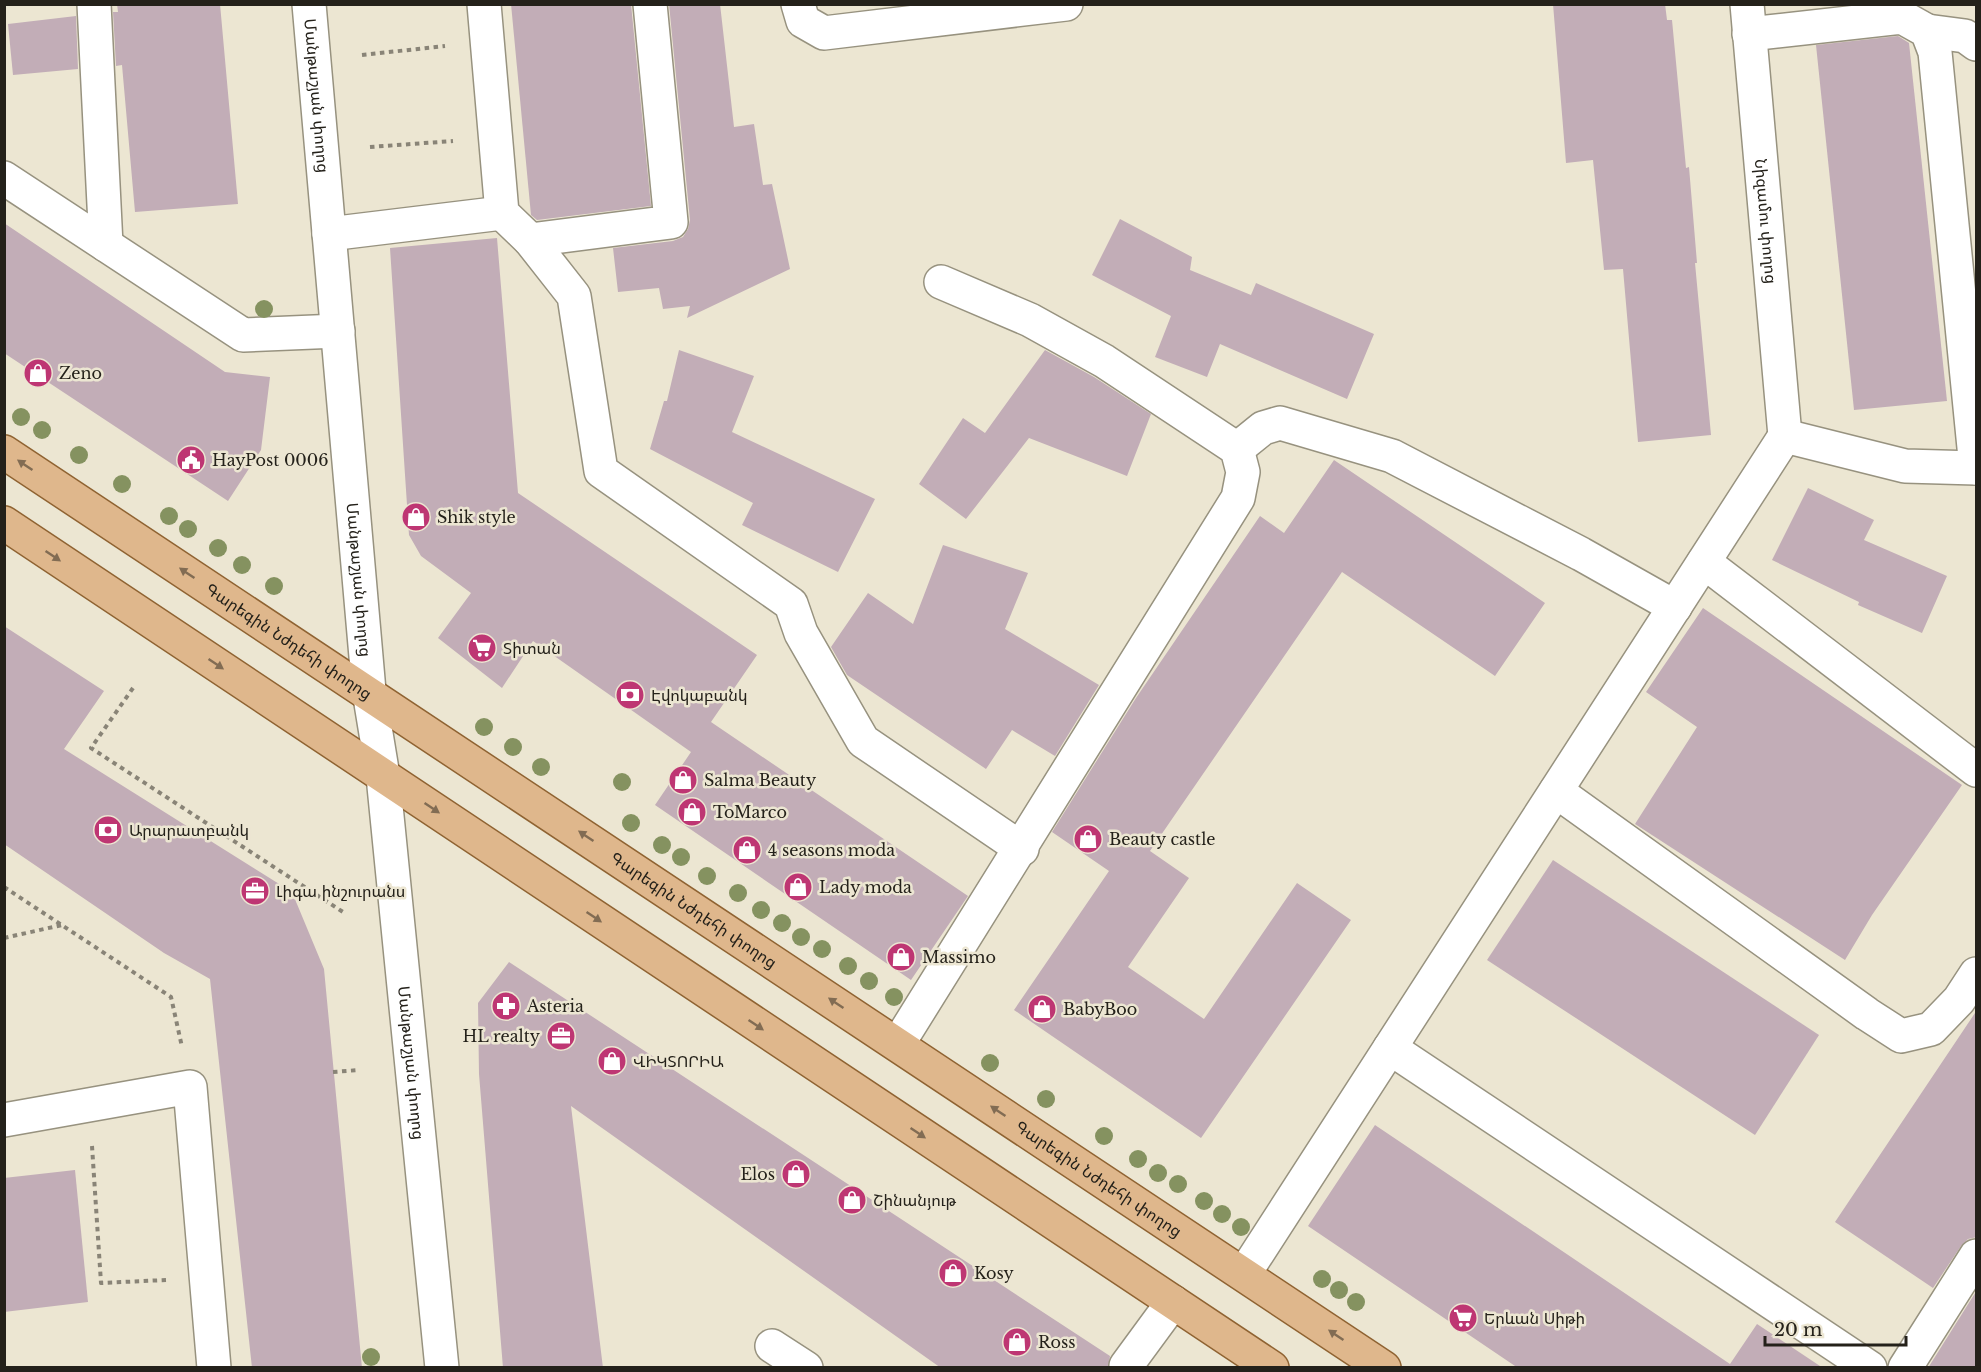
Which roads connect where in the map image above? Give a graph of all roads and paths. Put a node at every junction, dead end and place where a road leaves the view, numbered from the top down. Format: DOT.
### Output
graph roads {
  1 [pos="94,4"];
  2 [pos="309,4"];
  3 [pos="484,4"];
  4 [pos="650,4"];
  5 [pos="798,4"];
  6 [pos="1066,4"];
  7 [pos="1748,19"];
  8 [pos="1928,31"];
  9 [pos="488,42"];
  10 [pos="1977,44"];
  11 [pos="362,55"];
  12 [pos="496,138"];
  13 [pos="370,147"];
  14 [pos="4,178"];
  15 [pos="502,213"];
  16 [pos="329,234"];
  17 [pos="530,240"];
  18 [pos="106,245"];
  19 [pos="941,282"];
  20 [pos="338,331"];
  21 [pos="1785,436"];
  22 [pos="1237,448"];
  23 [pos="4,452"];
  24 [pos="1976,468"];
  25 [pos="4,524"];
  26 [pos="1704,562"];
  27 [pos="1675,607"];
  28 [pos="133,688"];
  29 [pos="369,691"];
  30 [pos="1977,770"];
  31 [pos="383,776"];
  32 [pos="1556,791"];
  33 [pos="1022,849"];
  34 [pos="4,886"];
  35 [pos="343,912"];
  36 [pos="63,925"];
  37 [pos="4,938"];
  38 [pos="1977,975"];
  39 [pos="898,1044"];
  40 [pos="1390,1048"];
  41 [pos="359,1070"];
  42 [pos="333,1072"];
  43 [pos="190,1088"];
  44 [pos="4,1120"];
  45 [pos="92,1146"];
  46 [pos="1977,1257"];
  47 [pos="1244,1274"];
  48 [pos="207,1278"];
  49 [pos="1173,1302"];
  50 [pos="772,1346"];
  51 [pos="1126,1366"];
  52 [pos="214,1368"];
  53 [pos="442,1368"];
  54 [pos="806,1368"];
  55 [pos="1272,1368"];
  56 [pos="1384,1368"];
  57 [pos="1870,1368"];
  58 [pos="1905,1368"];
  1 -- 18 [label="street"];
  2 -- 16 [label="street, Մանթաշյան փողոց"];
  3 -- 9 [label="street"];
  4 -- 17 [label="street"];
  5 -- 6 [label="street"];
  7 -- 8 [label="street"];
  7 -- 21 [label="street, Նիզամու փողոց"];
  8 -- 10 [label="street"];
  8 -- 24 [label="street"];
  9 -- 11 [label="path"];
  9 -- 12 [label="street"];
  12 -- 13 [label="path"];
  12 -- 15 [label="street"];
  14 -- 18 [label="street"];
  15 -- 16 [label="street"];
  15 -- 17 [label="street"];
  16 -- 20 [label="street, Մանթաշյան փողոց"];
  17 -- 33 [label="street"];
  18 -- 20 [label="street"];
  19 -- 22 [label="street"];
  20 -- 29 [label="street, Մանթաշյան փողոց"];
  21 -- 24 [label="street"];
  21 -- 26 [label="street"];
  22 -- 27 [label="street"];
  22 -- 33 [label="street"];
  29 -- 23 [label="main road, Գարեգին Նժդեհի փողոց, one-way"];
  25 -- 31 [label="main road, one-way"];
  26 -- 27 [label="street"];
  26 -- 30 [label="street"];
  27 -- 32 [label="street"];
  28 -- 35 [label="path"];
  29 -- 31 [label="street, Մանթաշյան փողոց"];
  39 -- 29 [label="main road, Գարեգին Նժդեհի փողոց, one-way"];
  31 -- 49 [label="main road, one-way"];
  31 -- 53 [label="street, Մանթաշյան փողոց"];
  32 -- 38 [label="street"];
  32 -- 40 [label="street"];
  33 -- 39 [label="street"];
  34 -- 36 [label="path"];
  36 -- 37 [label="path"];
  36 -- 43 [label="path"];
  47 -- 39 [label="main road, Գարեգին Նժդեհի փողոց, one-way"];
  40 -- 47 [label="street"];
  40 -- 57 [label="street"];
  41 -- 42 [label="path"];
  43 -- 44 [label="street"];
  43 -- 48 [label="street"];
  45 -- 48 [label="path"];
  46 -- 58 [label="street"];
  56 -- 47 [label="main road, Գարեգին Նժդեհի փողոց, one-way"];
  48 -- 52 [label="street"];
  49 -- 51 [label="street"];
  49 -- 55 [label="main road"];
  50 -- 54 [label="street"];
}
